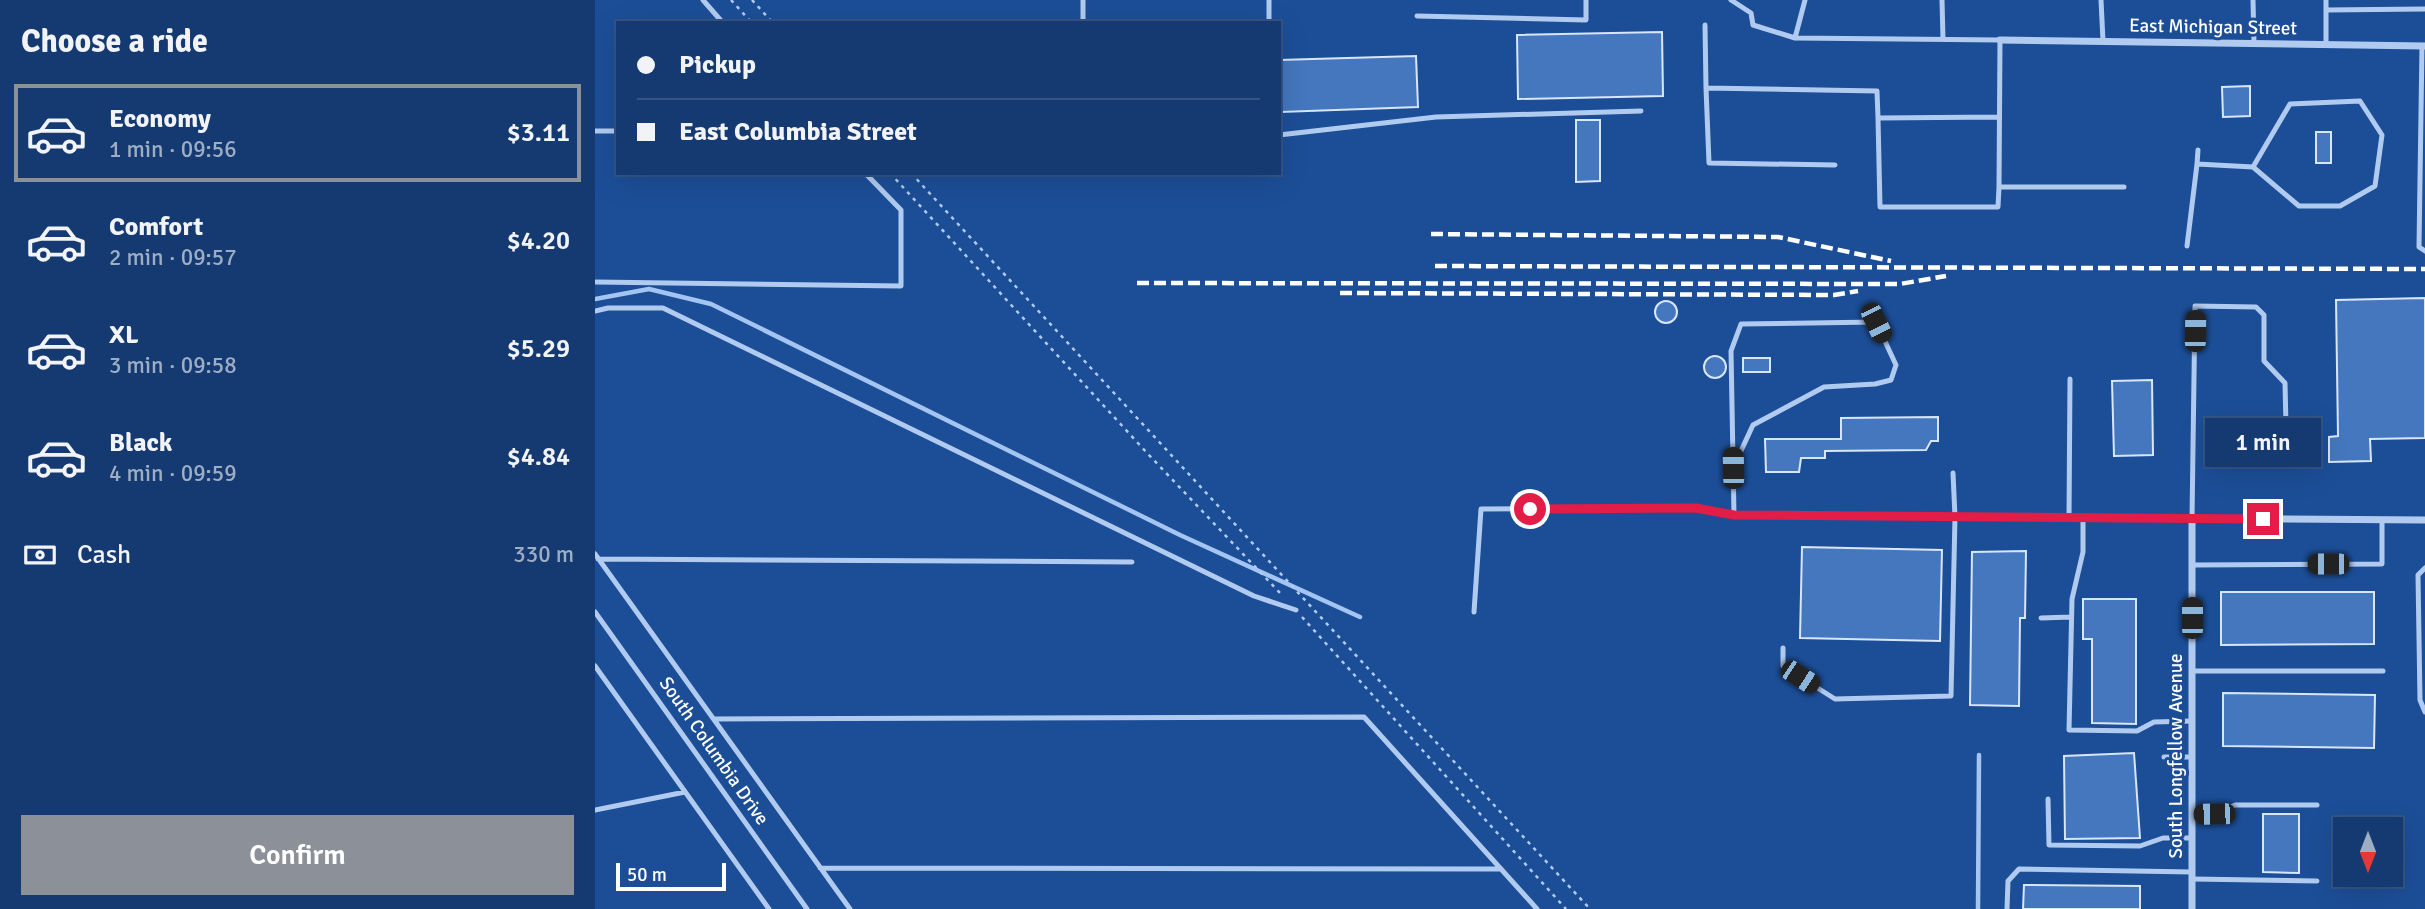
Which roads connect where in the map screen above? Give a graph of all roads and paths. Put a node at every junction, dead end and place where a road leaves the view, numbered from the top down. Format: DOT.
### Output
graph roads {
  1 [pos="702,0"];
  2 [pos="731,0"];
  3 [pos="752,0"];
  4 [pos="1083,0"];
  5 [pos="1269,0"];
  6 [pos="1586,0"];
  7 [pos="1731,0"];
  8 [pos="1805,0"];
  9 [pos="1942,0"];
  10 [pos="2101,0"];
  11 [pos="2253,0"];
  12 [pos="2326,0"];
  13 [pos="2326,9"];
  14 [pos="2425,9"];
  15 [pos="1417,16"];
  16 [pos="721,21"];
  17 [pos="750,21"];
  18 [pos="771,21"];
  19 [pos="1083,21"];
  20 [pos="1269,21"];
  21 [pos="1705,25"];
  22 [pos="1795,38"];
  23 [pos="1943,39"];
  24 [pos="2000,40"];
  25 [pos="2103,41"];
  26 [pos="2254,44"];
  27 [pos="2326,45"];
  28 [pos="2423,46"];
  29 [pos="1706,88"];
  30 [pos="1641,111"];
  31 [pos="1999,117"];
  32 [pos="1878,118"];
  33 [pos="595,131"];
  34 [pos="616,131"];
  35 [pos="1281,135"];
  36 [pos="2198,150"];
  37 [pos="2197,164"];
  38 [pos="1835,166"];
  39 [pos="2253,167"];
  40 [pos="867,175"];
  41 [pos="892,175"];
  42 [pos="913,175"];
  43 [pos="1999,187"];
  44 [pos="2124,187"];
  45 [pos="2187,246"];
  46 [pos="2425,251"];
  47 [pos="595,282"];
  48 [pos="595,311"];
  49 [pos="2070,379"];
  50 [pos="2286,427"];
  51 [pos="1733,468"];
  52 [pos="1953,473"];
  53 [pos="1734,515"];
  54 [pos="1955,517"];
  55 [pos="2069,518"];
  56 [pos="2083,518"];
  57 [pos="2192,519"];
  58 [pos="2382,520"];
  59 [pos="2425,520"];
  60 [pos="597,556"];
  61 [pos="1132,562"];
  62 [pos="2192,565"];
  63 [pos="2425,568"];
  64 [pos="1296,610"];
  65 [pos="595,612"];
  66 [pos="1474,612"];
  67 [pos="2071,617"];
  68 [pos="2041,618"];
  69 [pos="1783,648"];
  70 [pos="595,666"];
  71 [pos="2192,671"];
  72 [pos="2383,671"];
  73 [pos="2425,712"];
  74 [pos="714,719"];
  75 [pos="2192,721"];
  76 [pos="2164,757"];
  77 [pos="2192,757"];
  78 [pos="685,792"];
  79 [pos="2047,799"];
  80 [pos="2317,805"];
  81 [pos="595,810"];
  82 [pos="2192,814"];
  83 [pos="2192,838"];
  84 [pos="820,868"];
  85 [pos="1501,869"];
  86 [pos="2192,876"];
  87 [pos="2317,881"];
  88 [pos="769,909"];
  89 [pos="807,909"];
  90 [pos="850,909"];
  91 [pos="1537,909"];
  92 [pos="1566,909"];
  93 [pos="1590,909"];
  94 [pos="2007,909"];
  95 [pos="2192,909"];
  1 -- 16 [label="lane"];
  2 -- 17 [label="path"];
  3 -- 18 [label="path"];
  4 -- 19 [label="lane"];
  5 -- 20 [label="lane"];
  6 -- 15 [label="lane"];
  7 -- 22 [label="lane"];
  8 -- 22 [label="lane"];
  9 -- 23 [label="lane"];
  10 -- 25 [label="lane"];
  11 -- 26 [label="lane"];
  12 -- 13 [label="lane"];
  13 -- 14 [label="lane"];
  13 -- 27 [label="lane"];
  21 -- 29 [label="lane"];
  22 -- 23 [label="lane"];
  23 -- 24 [label="lane"];
  24 -- 25 [label="street, East Michigan Street"];
  24 -- 31 [label="lane"];
  25 -- 26 [label="street, East Michigan Street"];
  26 -- 27 [label="street, East Michigan Street"];
  27 -- 28 [label="street, East Michigan Street"];
  28 -- 46 [label="lane"];
  29 -- 32 [label="lane"];
  29 -- 38 [label="lane"];
  30 -- 35 [label="lane"];
  31 -- 32 [label="lane"];
  31 -- 43 [label="lane"];
  32 -- 43 [label="lane"];
  33 -- 34 [label="lane"];
  36 -- 37 [label="lane"];
  37 -- 39 [label="lane"];
  37 -- 45 [label="lane"];
  39 -- 39 [label="lane"];
  40 -- 47 [label="lane"];
  41 -- 64 [label="path"];
  42 -- 93 [label="path"];
  43 -- 44 [label="lane"];
  48 -- 64 [label="lane"];
  49 -- 55 [label="lane"];
  50 -- 57 [label="lane"];
  51 -- 51 [label="lane"];
  51 -- 53 [label="lane"];
  52 -- 54 [label="lane"];
  53 -- 54 [label="street"];
  53 -- 66 [label="lane"];
  54 -- 55 [label="street"];
  54 -- 69 [label="lane"];
  55 -- 56 [label="street"];
  56 -- 57 [label="street"];
  56 -- 67 [label="lane"];
  57 -- 58 [label="street"];
  57 -- 62 [label="street, South Longfellow Avenue"];
  58 -- 59 [label="street"];
  58 -- 62 [label="lane"];
  60 -- 61 [label="lane"];
  60 -- 74 [label="lane"];
  62 -- 71 [label="street, South Longfellow Avenue"];
  63 -- 73 [label="lane"];
  64 -- 92 [label="path"];
  65 -- 89 [label="lane, South Columbia Drive"];
  67 -- 68 [label="lane"];
  67 -- 75 [label="lane"];
  70 -- 78 [label="lane"];
  71 -- 72 [label="lane"];
  71 -- 75 [label="street, South Longfellow Avenue"];
  74 -- 84 [label="lane"];
  74 -- 85 [label="lane"];
  75 -- 77 [label="street, South Longfellow Avenue"];
  76 -- 77 [label="lane"];
  77 -- 82 [label="street, South Longfellow Avenue"];
  78 -- 81 [label="lane"];
  78 -- 88 [label="lane"];
  79 -- 83 [label="lane"];
  80 -- 82 [label="lane"];
  82 -- 83 [label="street, South Longfellow Avenue"];
  83 -- 86 [label="street, South Longfellow Avenue"];
  84 -- 85 [label="lane"];
  84 -- 90 [label="lane"];
  85 -- 91 [label="lane"];
  86 -- 87 [label="lane"];
  86 -- 94 [label="lane"];
  86 -- 95 [label="street, South Longfellow Avenue"];
}
